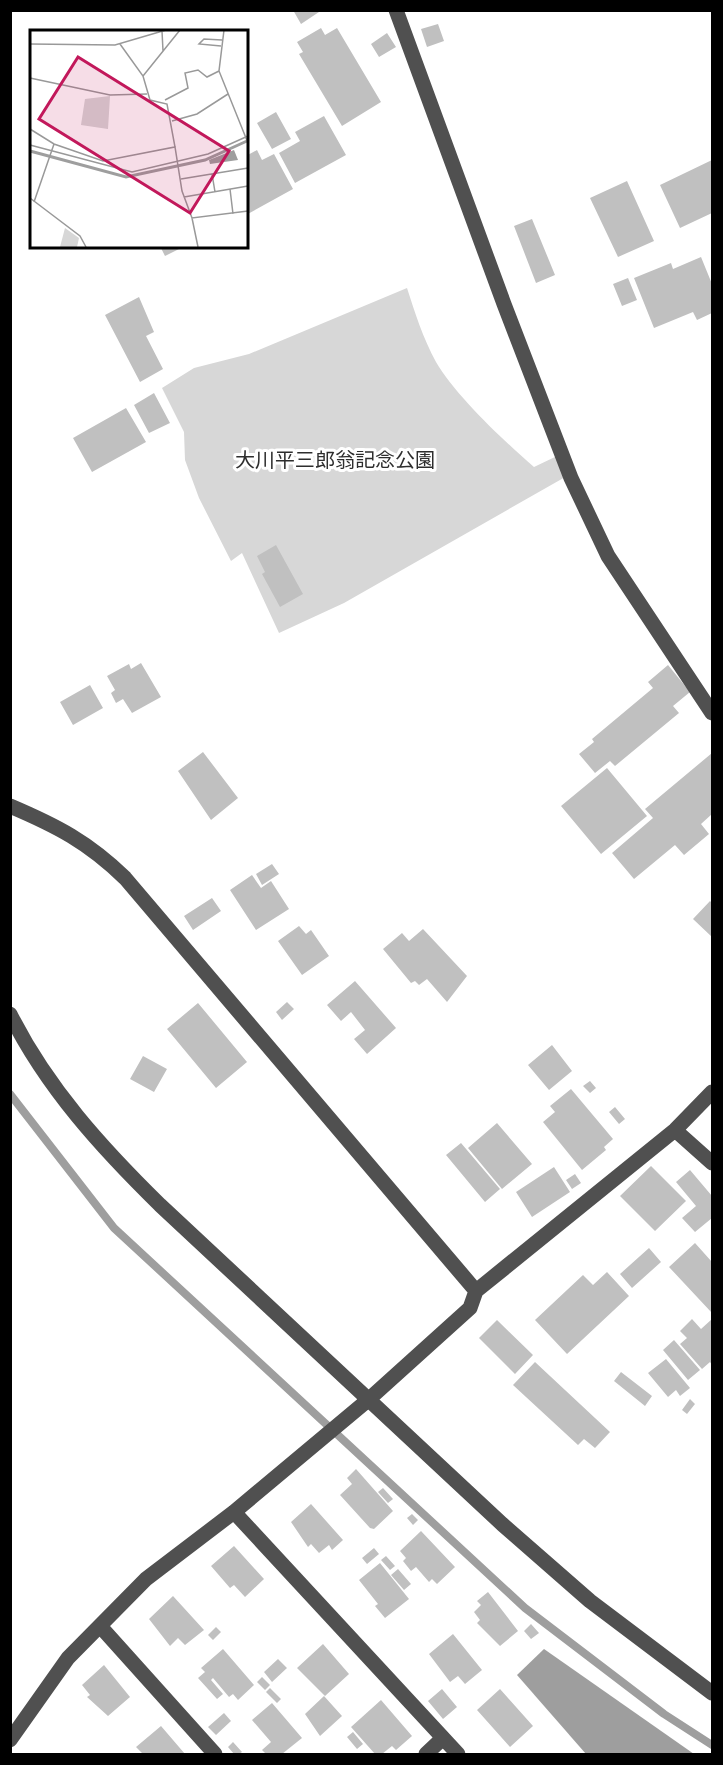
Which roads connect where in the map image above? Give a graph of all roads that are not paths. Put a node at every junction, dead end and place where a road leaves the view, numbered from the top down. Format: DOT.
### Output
graph roads {
  1 [pos="396,10"];
  2 [pos="712,713"];
  3 [pos="10,806"];
  4 [pos="10,1014"];
  5 [pos="712,1092"];
  6 [pos="675,1130"];
  7 [pos="712,1163"];
  8 [pos="476,1291"];
  9 [pos="368,1400"];
  10 [pos="234,1512"];
  11 [pos="100,1626"];
  12 [pos="712,1693"];
  13 [pos="443,1738"];
  14 [pos="10,1740"];
  15 [pos="215,1755"];
  16 [pos="426,1755"];
  17 [pos="458,1755"];
  1 -- 2 [label="street"];
  3 -- 8 [label="street"];
  4 -- 9 [label="street"];
  5 -- 6 [label="street"];
  6 -- 7 [label="street"];
  6 -- 8 [label="street"];
  8 -- 9 [label="street"];
  9 -- 10 [label="street"];
  9 -- 12 [label="street"];
  10 -- 11 [label="street"];
  10 -- 13 [label="street"];
  11 -- 14 [label="street"];
  11 -- 15 [label="street"];
  13 -- 16 [label="street"];
  13 -- 17 [label="street"];
}
